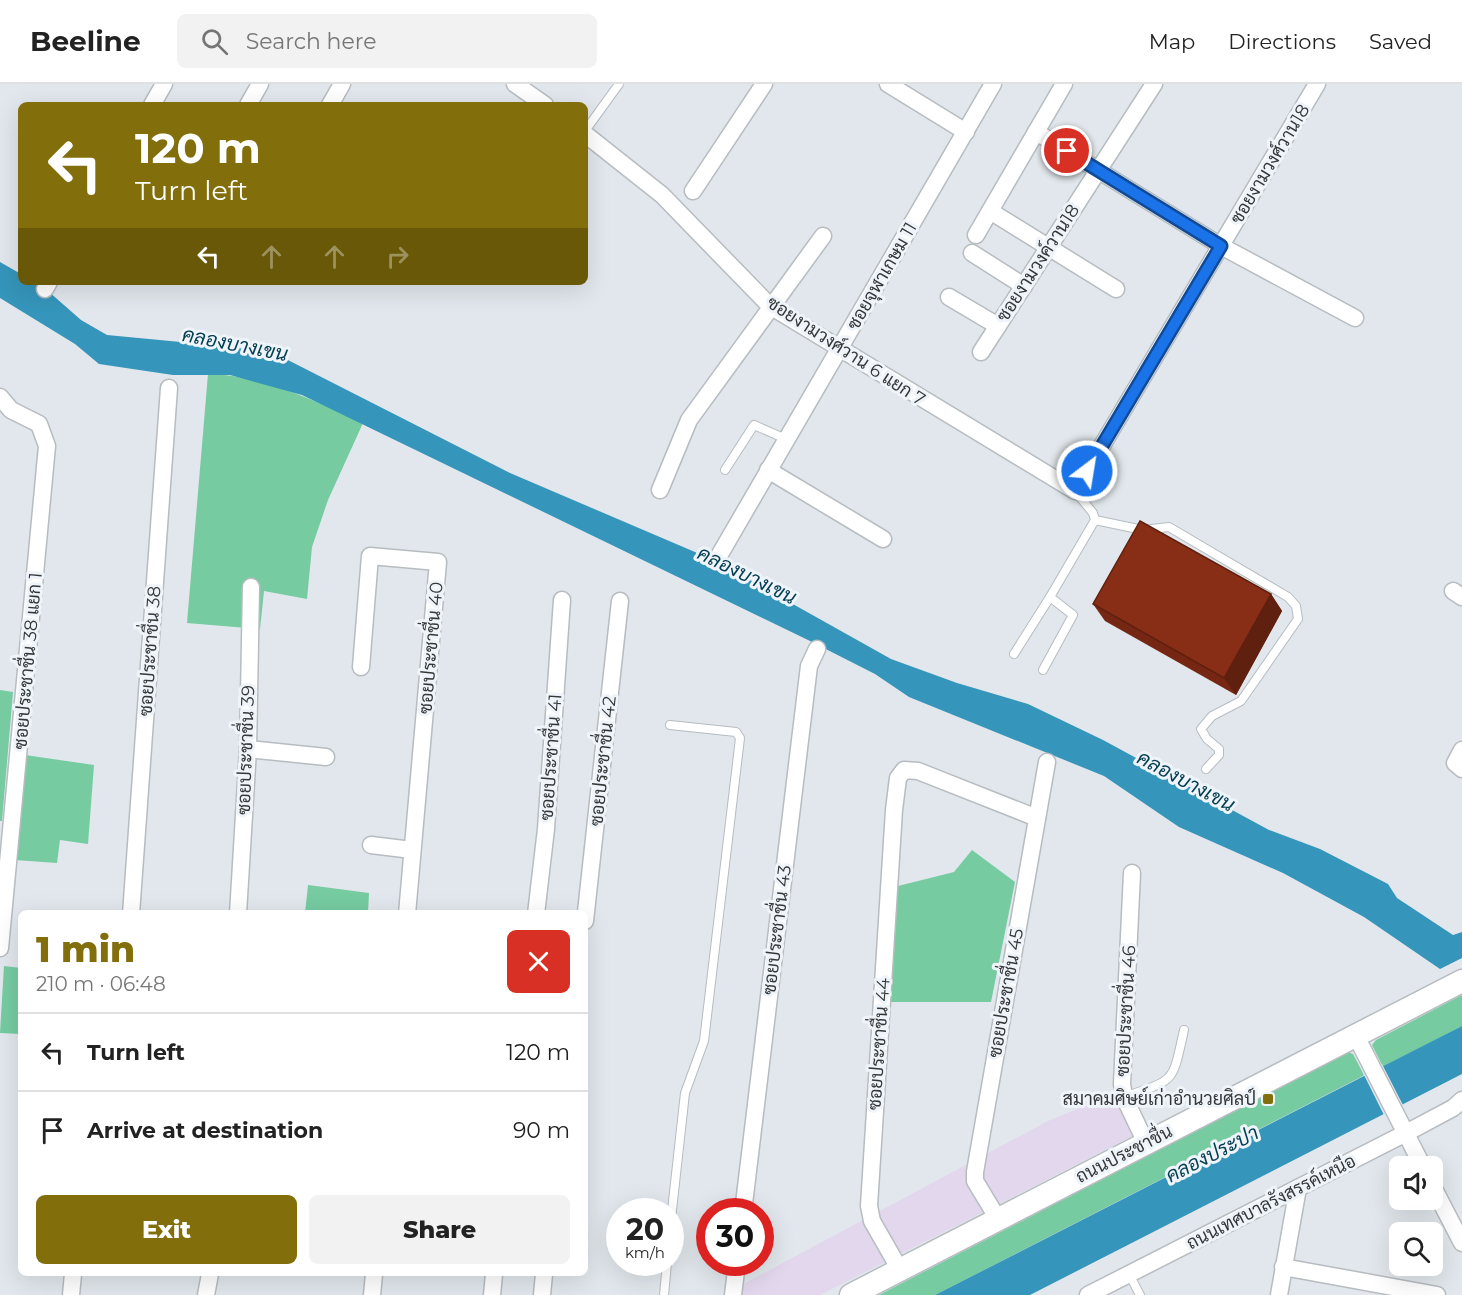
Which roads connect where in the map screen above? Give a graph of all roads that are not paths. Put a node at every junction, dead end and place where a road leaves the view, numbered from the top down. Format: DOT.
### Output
graph roads {
  1 [pos="164,84"];
  2 [pos="260,84"];
  3 [pos="342,84"];
  4 [pos="515,84"];
  5 [pos="620,84"];
  6 [pos="764,84"];
  7 [pos="888,84"];
  8 [pos="993,84"];
  9 [pos="1064,84"];
  10 [pos="1154,84"];
  11 [pos="1317,84"];
  12 [pos="154,102"];
  13 [pos="250,102"];
  14 [pos="332,102"];
  15 [pos="541,102"];
  16 [pos="966,132"];
  17 [pos="1036,132"];
  18 [pos="588,136"];
  19 [pos="588,139"];
  20 [pos="1098,170"];
  21 [pos="693,191"];
  22 [pos="990,211"];
  23 [pos="976,235"];
  24 [pos="823,236"];
  25 [pos="1221,246"];
  26 [pos="1048,248"];
  27 [pos="972,254"];
  28 [pos="1023,286"];
  29 [pos="1116,289"];
  30 [pos="949,297"];
  31 [pos="770,306"];
  32 [pos="1356,318"];
  33 [pos="998,326"];
  34 [pos="839,350"];
  35 [pos="981,352"];
  36 [pos="169,388"];
  37 [pos="0,397"];
  38 [pos="786,439"];
  39 [pos="725,470"];
  40 [pos="768,470"];
  41 [pos="660,490"];
  42 [pos="1075,491"];
  43 [pos="1095,520"];
  44 [pos="883,539"];
  45 [pos="716,561"];
  46 [pos="251,587"];
  47 [pos="1050,597"];
  48 [pos="562,600"];
  49 [pos="620,600"];
  50 [pos="817,649"];
  51 [pos="1014,654"];
  52 [pos="361,667"];
  53 [pos="1043,669"];
  54 [pos="670,725"];
  55 [pos="248,749"];
  56 [pos="1462,750"];
  57 [pos="326,757"];
  58 [pos="1047,762"];
  59 [pos="1206,770"];
  60 [pos="1462,770"];
  61 [pos="1037,818"];
  62 [pos="371,845"];
  63 [pos="412,850"];
  64 [pos="1132,873"];
  65 [pos="131,910"];
  66 [pos="238,910"];
  67 [pos="407,910"];
  68 [pos="536,910"];
  69 [pos="586,910"];
  70 [pos="0,948"];
  71 [pos="1453,985"];
  72 [pos="1184,1030"];
  73 [pos="1356,1036"];
  74 [pos="1124,1097"];
  75 [pos="1459,1106"];
  76 [pos="1404,1128"];
  77 [pos="1146,1143"];
  78 [pos="1418,1156"];
  79 [pos="1298,1188"];
  80 [pos="673,1198"];
  81 [pos="745,1198"];
  82 [pos="1443,1207"];
  83 [pos="998,1220"];
  84 [pos="1462,1244"];
  85 [pos="1284,1267"];
  86 [pos="900,1270"];
  87 [pos="1129,1274"];
  88 [pos="73,1276"];
  89 [pos="210,1276"];
  90 [pos="374,1276"];
  91 [pos="494,1276"];
  92 [pos="544,1276"];
  93 [pos="666,1276"];
  94 [pos="735,1276"];
  95 [pos="1404,1292"];
  96 [pos="71,1295"];
  97 [pos="206,1295"];
  98 [pos="372,1295"];
  99 [pos="492,1295"];
  100 [pos="542,1295"];
  101 [pos="664,1295"];
  102 [pos="733,1295"];
  103 [pos="851,1295"];
  104 [pos="1088,1295"];
  105 [pos="1140,1295"];
  106 [pos="1279,1295"];
  107 [pos="1437,1295"];
  1 -- 12 [label="street"];
  2 -- 13 [label="street"];
  3 -- 14 [label="street"];
  4 -- 15 [label="street"];
  5 -- 18 [label="lane"];
  6 -- 21 [label="street"];
  7 -- 16 [label="street"];
  8 -- 16 [label="street, ซอยจุฬาเกษม 11"];
  9 -- 17 [label="street"];
  10 -- 20 [label="street, ซอยงามวงค์วาน18"];
  11 -- 25 [label="street, ซอยงามวงศ์วาน18"];
  16 -- 34 [label="street, ซอยจุฬาเกษม 11"];
  17 -- 20 [label="street"];
  17 -- 22 [label="street"];
  19 -- 31 [label="street, ซอยงามวงศ์วาน 6 แยก 7"];
  20 -- 25 [label="street"];
  20 -- 26 [label="street, ซอยงามวงค์วาน18"];
  22 -- 23 [label="street"];
  22 -- 26 [label="street"];
  24 -- 31 [label="street"];
  25 -- 32 [label="street"];
  25 -- 42 [label="street, ซอยงามวงศ์วาน18"];
  26 -- 28 [label="street, ซอยงามวงค์วาน18"];
  26 -- 29 [label="street"];
  27 -- 28 [label="street"];
  28 -- 33 [label="street, ซอยงามวงค์วาน18"];
  30 -- 33 [label="street"];
  31 -- 34 [label="street, ซอยงามวงศ์วาน 6 แยก 7"];
  31 -- 41 [label="street"];
  33 -- 35 [label="street, ซอยงามวงค์วาน18"];
  34 -- 38 [label="street, ซอยจุฬาเกษม 11"];
  34 -- 42 [label="street, ซอยงามวงศ์วาน 6 แยก 7"];
  36 -- 65 [label="street, ซอยประชาชื่น 38"];
  37 -- 70 [label="street, ซอยประชาชื่น 38 แยก 1"];
  38 -- 39 [label="lane"];
  38 -- 40 [label="street, ซอยจุฬาเกษม 11"];
  40 -- 44 [label="street"];
  40 -- 45 [label="street, ซอยจุฬาเกษม 11"];
  42 -- 43 [label="lane"];
  43 -- 47 [label="lane"];
  43 -- 59 [label="lane"];
  46 -- 55 [label="street, ซอยประชาชื่น 39"];
  47 -- 51 [label="lane"];
  47 -- 53 [label="lane"];
  48 -- 68 [label="street, ซอยประชาชื่น 41"];
  49 -- 69 [label="street, ซอยประชาชื่น 42"];
  50 -- 81 [label="street, ซอยประชาชื่น 43"];
  52 -- 63 [label="street, ซอยประชาชื่น 40"];
  54 -- 80 [label="lane"];
  55 -- 57 [label="street"];
  55 -- 66 [label="street, ซอยประชาชื่น 39"];
  56 -- 60 [label="street"];
  58 -- 61 [label="street, ซอยประชาชื่น 45"];
  61 -- 83 [label="street, ซอยประชาชื่น 45"];
  61 -- 86 [label="street, ซอยประชาชื่น 44"];
  62 -- 63 [label="street"];
  63 -- 67 [label="street, ซอยประชาชื่น 40"];
  64 -- 74 [label="street, ซอยประชาชื่น 46"];
  71 -- 73 [label="main road, ถนนประชาชื่น"];
  72 -- 74 [label="lane"];
  73 -- 76 [label="street"];
  73 -- 77 [label="main road, ถนนประชาชื่น"];
  74 -- 77 [label="street, ซอยประชาชื่น 46"];
  75 -- 76 [label="street, ถนนเทศบาลรังสรรค์เหนือ"];
  76 -- 78 [label="street"];
  76 -- 79 [label="street, ถนนเทศบาลรังสรรค์เหนือ"];
  77 -- 83 [label="main road, ถนนประชาชื่น"];
  79 -- 85 [label="street"];
  79 -- 87 [label="street, ถนนเทศบาลรังสรรค์เหนือ"];
  82 -- 84 [label="street"];
  83 -- 86 [label="main road, ถนนประชาชื่น"];
  85 -- 95 [label="street"];
  85 -- 106 [label="street"];
  86 -- 103 [label="main road, ถนนประชาชื่น"];
  87 -- 104 [label="street, ถนนเทศบาลรังสรรค์เหนือ"];
  87 -- 105 [label="lane"];
  88 -- 96 [label="street"];
  89 -- 97 [label="street"];
  90 -- 98 [label="street"];
  91 -- 99 [label="street"];
  92 -- 100 [label="street"];
  93 -- 101 [label="lane"];
  94 -- 102 [label="street"];
  95 -- 107 [label="street"];
}
